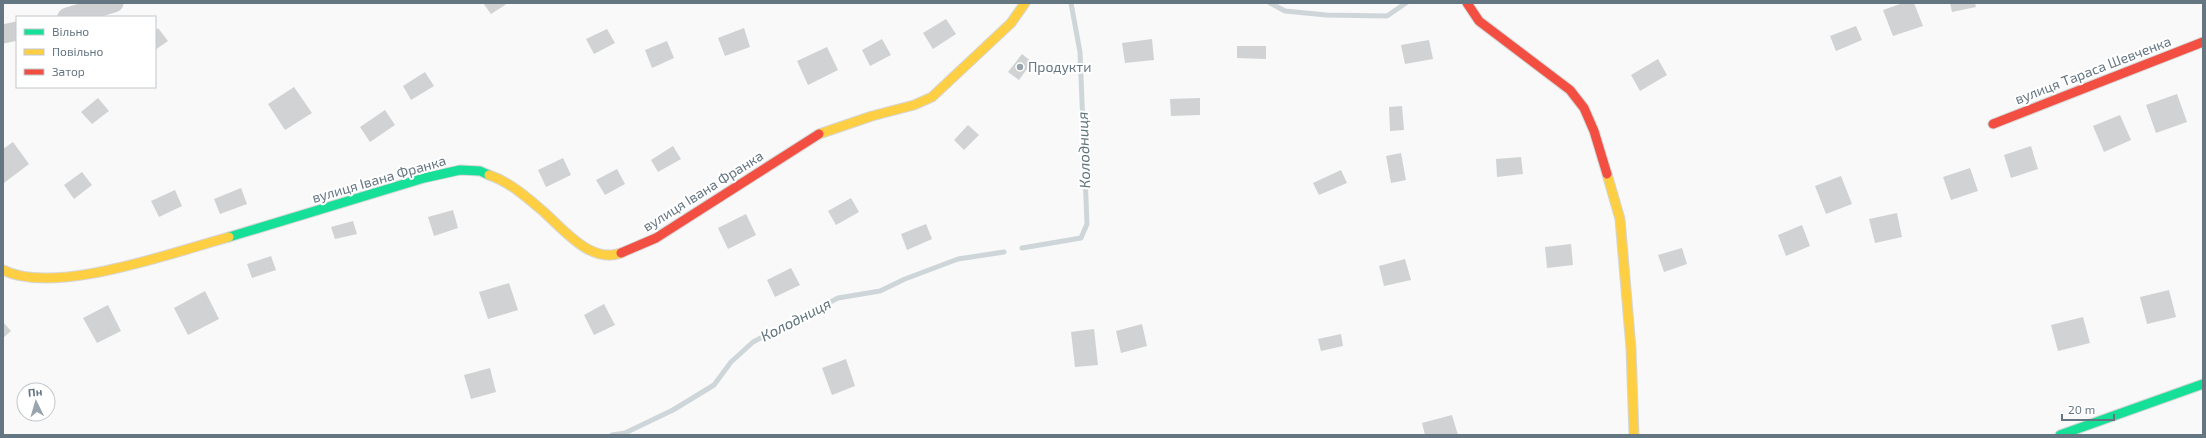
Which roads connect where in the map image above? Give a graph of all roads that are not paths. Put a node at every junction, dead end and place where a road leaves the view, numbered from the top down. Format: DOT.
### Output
graph roads {
  1 [pos="114,3"];
  2 [pos="1025,3"];
  3 [pos="1467,3"];
  4 [pos="69,16"];
  5 [pos="16,31"];
  6 [pos="3,34"];
  7 [pos="2203,42"];
  8 [pos="1993,124"];
  9 [pos="3,270"];
  10 [pos="2203,384"];
  11 [pos="1634,435"];
  12 [pos="2060,435"];
  1 -- 4 [label="street"];
  2 -- 9 [label="street, вулиця Івана Франка"];
  3 -- 11 [label="street"];
  5 -- 6 [label="street"];
  7 -- 8 [label="street, вулиця Тараса Шевченка"];
  10 -- 12 [label="street"];
}
